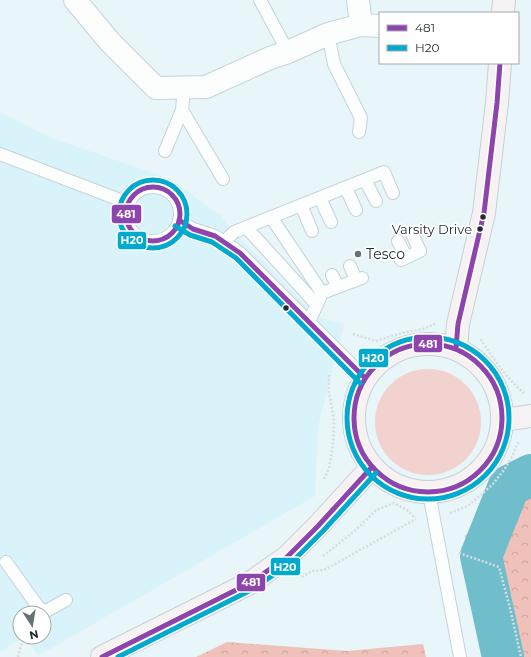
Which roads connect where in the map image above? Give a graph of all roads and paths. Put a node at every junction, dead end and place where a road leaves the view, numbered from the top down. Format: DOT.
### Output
graph roads {
  1 [pos="75,0"];
  2 [pos="260,0"];
  3 [pos="358,0"];
  4 [pos="504,0"];
  5 [pos="503,12"];
  6 [pos="370,26"];
  7 [pos="328,34"];
  8 [pos="288,52"];
  9 [pos="500,64"];
  10 [pos="184,87"];
  11 [pos="182,110"];
  12 [pos="359,132"];
  13 [pos="165,151"];
  14 [pos="0,154"];
  15 [pos="223,179"];
  16 [pos="365,180"];
  17 [pos="346,188"];
  18 [pos="393,193"];
  19 [pos="320,198"];
  20 [pos="376,201"];
  21 [pos="128,203"];
  22 [pos="301,205"];
  23 [pos="356,210"];
  24 [pos="271,217"];
  25 [pos="179,220"];
  26 [pos="331,222"];
  27 [pos="246,227"];
  28 [pos="312,231"];
  29 [pos="412,234"];
  30 [pos="398,240"];
  31 [pos="224,242"];
  32 [pos="350,266"];
  33 [pos="332,275"];
  34 [pos="338,287"];
  35 [pos="322,293"];
  36 [pos="317,305"];
  37 [pos="309,322"];
  38 [pos="439,322"];
  39 [pos="480,333"];
  40 [pos="353,334"];
  41 [pos="456,348"];
  42 [pos="329,373"];
  43 [pos="365,378"];
  44 [pos="524,392"];
  45 [pos="531,416"];
  46 [pos="503,420"];
  47 [pos="522,441"];
  48 [pos="371,468"];
  49 [pos="324,479"];
  50 [pos="429,493"];
  51 [pos="454,512"];
  52 [pos="464,555"];
  53 [pos="321,558"];
  54 [pos="6,562"];
  55 [pos="313,567"];
  56 [pos="66,600"];
  57 [pos="21,645"];
  58 [pos="18,657"];
  59 [pos="102,657"];
  60 [pos="460,657"];
  61 [pos="521,657"];
  1 -- 10 [label="street"];
  2 -- 8 [label="lane"];
  3 -- 6 [label="street"];
  4 -- 5 [label="street"];
  6 -- 7 [label="street"];
  7 -- 8 [label="street"];
  7 -- 12 [label="lane"];
  8 -- 10 [label="street"];
  9 -- 41 [label="street"];
  10 -- 11 [label="lane"];
  11 -- 13 [label="lane"];
  11 -- 15 [label="lane"];
  14 -- 21 [label="lane"];
  16 -- 17 [label="lane"];
  16 -- 18 [label="lane"];
  16 -- 20 [label="lane"];
  17 -- 19 [label="lane"];
  17 -- 23 [label="lane"];
  19 -- 22 [label="lane"];
  19 -- 26 [label="lane"];
  21 -- 25 [label="lane"];
  21 -- 25 [label="lane"];
  22 -- 24 [label="lane"];
  22 -- 28 [label="lane"];
  24 -- 27 [label="lane"];
  24 -- 35 [label="lane"];
  25 -- 31 [label="lane"];
  27 -- 31 [label="lane"];
  27 -- 36 [label="lane"];
  29 -- 30 [label="lane"];
  31 -- 37 [label="lane"];
  32 -- 34 [label="lane"];
  33 -- 34 [label="lane"];
  34 -- 35 [label="lane"];
  35 -- 36 [label="lane"];
  36 -- 37 [label="lane"];
  37 -- 43 [label="lane"];
  38 -- 40 [label="path"];
  39 -- 44 [label="path"];
  41 -- 43 [label="street"];
  41 -- 46 [label="street"];
  42 -- 49 [label="path"];
  43 -- 48 [label="street"];
  45 -- 46 [label="street"];
  46 -- 50 [label="street"];
  47 -- 51 [label="path"];
  48 -- 50 [label="street"];
  48 -- 59 [label="street"];
  50 -- 60 [label="lane"];
  52 -- 61 [label="path"];
  53 -- 55 [label="path"];
  54 -- 56 [label="lane"];
  57 -- 58 [label="path"];
}
